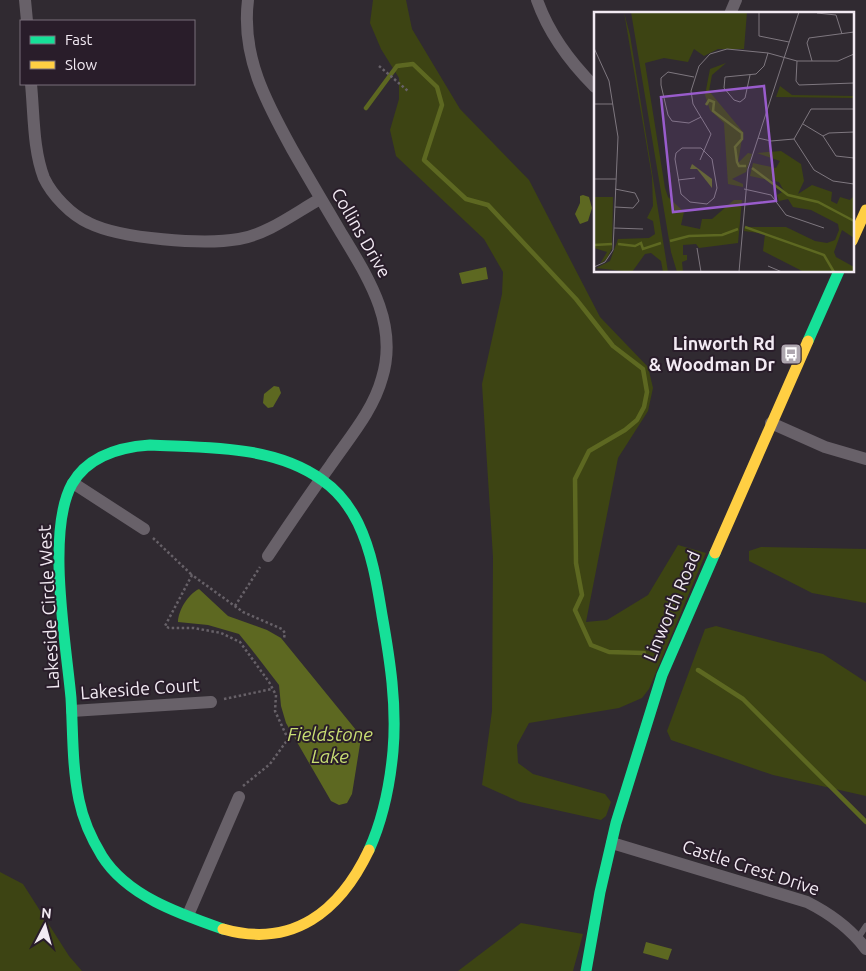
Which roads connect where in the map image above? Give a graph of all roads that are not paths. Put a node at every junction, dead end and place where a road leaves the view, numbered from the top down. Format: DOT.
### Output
graph roads {
  1 [pos="25,0"];
  2 [pos="248,0"];
  3 [pos="537,0"];
  4 [pos="736,0"];
  5 [pos="731,12"];
  6 [pos="27,20"];
  7 [pos="31,85"];
  8 [pos="594,86"];
  9 [pos="320,199"];
  10 [pos="866,210"];
  11 [pos="854,236"];
  12 [pos="839,272"];
  13 [pos="771,423"];
  14 [pos="866,459"];
  15 [pos="321,479"];
  16 [pos="73,483"];
  17 [pos="144,529"];
  18 [pos="268,556"];
  19 [pos="211,702"];
  20 [pos="72,711"];
  21 [pos="239,797"];
  22 [pos="612,843"];
  23 [pos="188,915"];
  24 [pos="866,926"];
  25 [pos="858,938"];
  26 [pos="866,949"];
  27 [pos="586,971"];
  1 -- 6 [label="street"];
  2 -- 9 [label="street, Collins Drive"];
  3 -- 8 [label="street"];
  4 -- 5 [label="street"];
  7 -- 9 [label="street"];
  9 -- 15 [label="street, Collins Drive"];
  10 -- 11 [label="street"];
  12 -- 13 [label="street, Linworth Road"];
  13 -- 14 [label="street"];
  13 -- 22 [label="street, Linworth Road"];
  15 -- 16 [label="street, Lakeside Circle West"];
  15 -- 18 [label="street, Collins Drive"];
  15 -- 23 [label="street, Lakeside Circle West"];
  16 -- 17 [label="street"];
  16 -- 20 [label="street, Lakeside Circle West"];
  19 -- 20 [label="street, Lakeside Court"];
  20 -- 23 [label="street, Lakeside Circle West"];
  21 -- 23 [label="street"];
  22 -- 25 [label="street, Castle Crest Drive"];
  22 -- 27 [label="street, Linworth Road"];
  24 -- 25 [label="lane"];
  25 -- 26 [label="street, Castle Crest Drive"];
}
